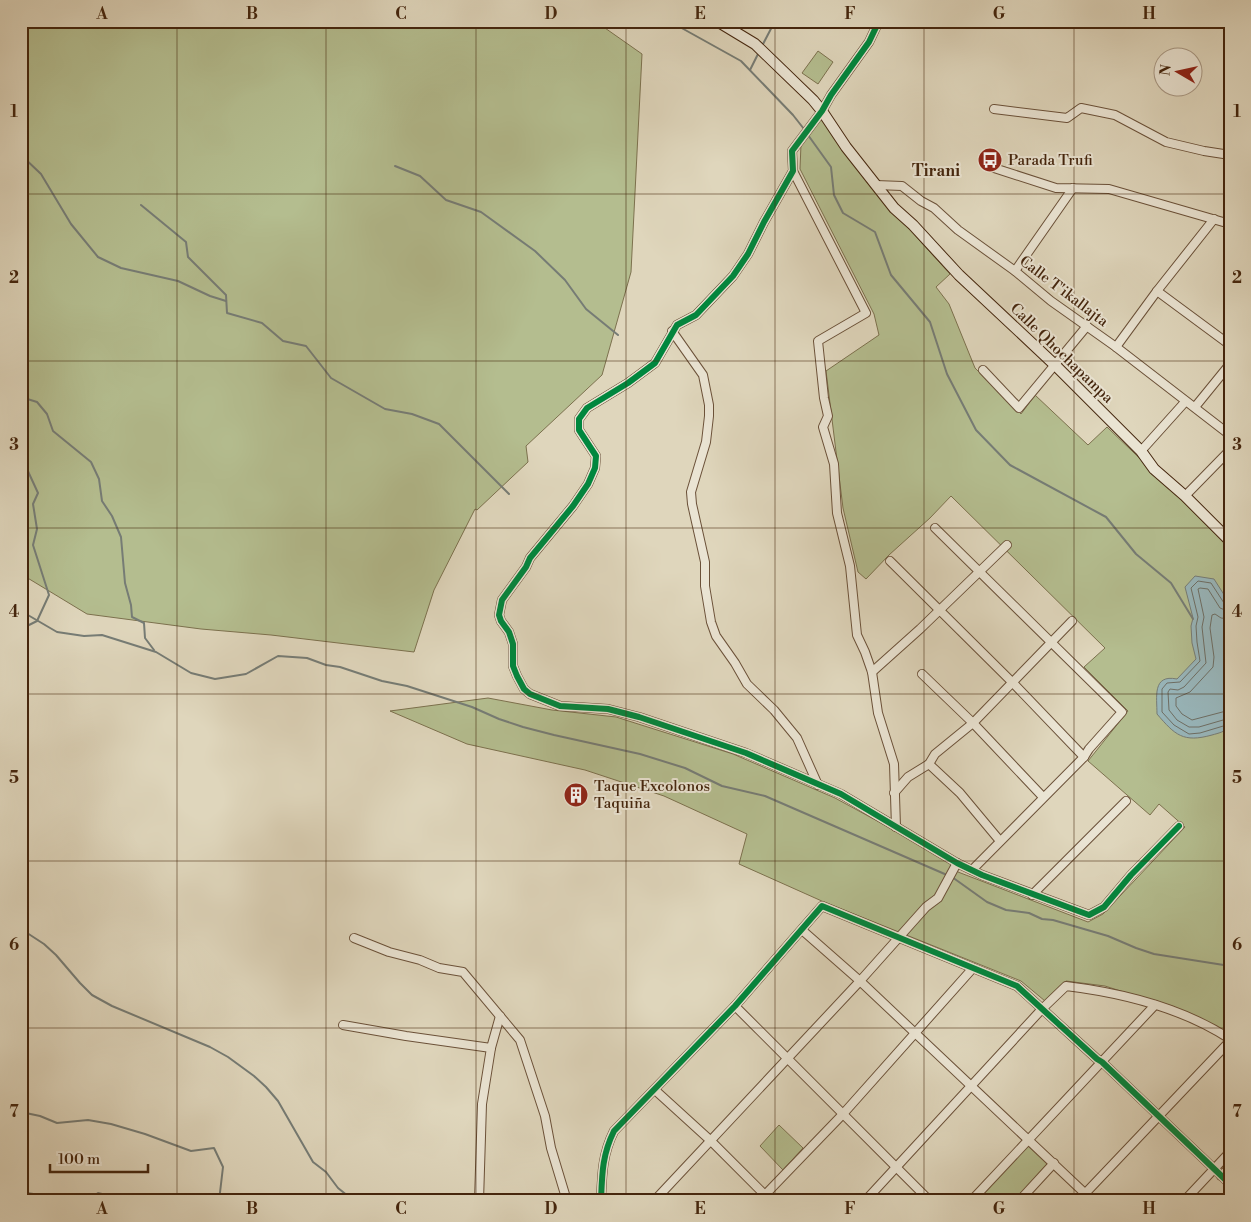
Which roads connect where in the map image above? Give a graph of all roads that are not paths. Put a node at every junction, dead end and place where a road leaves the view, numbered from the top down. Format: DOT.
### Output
graph roads {
  1 [pos="717,21"];
  2 [pos="879,21"];
  3 [pos="1225,21"];
  4 [pos="1230,25"];
  5 [pos="994,109"];
  6 [pos="819,114"];
  7 [pos="1230,154"];
  8 [pos="994,168"];
  9 [pos="793,172"];
  10 [pos="876,185"];
  11 [pos="1072,188"];
  12 [pos="1214,219"];
  13 [pos="1230,224"];
  14 [pos="1015,271"];
  15 [pos="1157,291"];
  16 [pos="1087,326"];
  17 [pos="672,331"];
  18 [pos="1230,345"];
  19 [pos="1116,347"];
  20 [pos="1230,364"];
  21 [pos="1056,366"];
  22 [pos="983,370"];
  23 [pos="1185,402"];
  24 [pos="1195,407"];
  25 [pos="1230,435"];
  26 [pos="1230,450"];
  27 [pos="1141,451"];
  28 [pos="1185,496"];
  29 [pos="935,528"];
  30 [pos="1230,540"];
  31 [pos="1007,545"];
  32 [pos="890,561"];
  33 [pos="980,571"];
  34 [pos="940,610"];
  35 [pos="1072,621"];
  36 [pos="1051,641"];
  37 [pos="872,672"];
  38 [pos="922,674"];
  39 [pos="1013,683"];
  40 [pos="973,723"];
  41 [pos="1084,757"];
  42 [pos="929,764"];
  43 [pos="818,785"];
  44 [pos="894,792"];
  45 [pos="1043,797"];
  46 [pos="1126,801"];
  47 [pos="1179,826"];
  48 [pos="896,827"];
  49 [pos="1000,841"];
  50 [pos="957,863"];
  51 [pos="972,870"];
  52 [pos="1032,895"];
  53 [pos="802,930"];
  54 [pos="354,938"];
  55 [pos="899,938"];
  56 [pos="974,968"];
  57 [pos="860,981"];
  58 [pos="1155,1005"];
  59 [pos="735,1006"];
  60 [pos="1042,1009"];
  61 [pos="500,1016"];
  62 [pos="343,1025"];
  63 [pos="915,1033"];
  64 [pos="1230,1040"];
  65 [pos="491,1048"];
  66 [pos="788,1059"];
  67 [pos="1102,1062"];
  68 [pos="972,1086"];
  69 [pos="654,1090"];
  70 [pos="843,1114"];
  71 [pos="1159,1116"];
  72 [pos="1029,1140"];
  73 [pos="710,1141"];
  74 [pos="1230,1152"];
  75 [pos="1054,1163"];
  76 [pos="896,1167"];
  77 [pos="1230,1167"];
  78 [pos="1214,1169"];
  79 [pos="1221,1176"];
  80 [pos="1230,1184"];
  81 [pos="1085,1193"];
  82 [pos="765,1199"];
  83 [pos="479,1201"];
  84 [pos="567,1201"];
  85 [pos="601,1201"];
  86 [pos="654,1201"];
  87 [pos="865,1201"];
  88 [pos="930,1201"];
  89 [pos="971,1201"];
  90 [pos="1018,1201"];
  91 [pos="1078,1201"];
  92 [pos="1093,1201"];
  93 [pos="1184,1201"];
  1 -- 6 [label="street, Calle Qhochapampa"];
  2 -- 6 [label="street"];
  3 -- 4 [label="street"];
  5 -- 7 [label="street"];
  6 -- 9 [label="street"];
  6 -- 10 [label="street, Calle Qhochapampa"];
  8 -- 11 [label="street"];
  9 -- 17 [label="street"];
  9 -- 37 [label="street"];
  10 -- 14 [label="street, Calle T'ikallajta"];
  10 -- 21 [label="street, Calle Qhochapampa"];
  11 -- 12 [label="street"];
  11 -- 14 [label="street"];
  12 -- 13 [label="street"];
  12 -- 15 [label="street"];
  14 -- 16 [label="street, Calle T'ikallajta"];
  15 -- 18 [label="street"];
  15 -- 19 [label="street"];
  16 -- 19 [label="street, Calle T'ikallajta"];
  16 -- 21 [label="street"];
  17 -- 43 [label="street"];
  17 -- 43 [label="street"];
  19 -- 23 [label="street, Calle T'ikallajta"];
  20 -- 24 [label="street"];
  21 -- 22 [label="street"];
  21 -- 27 [label="street, Calle Qhochapampa"];
  23 -- 24 [label="street, Calle T'ikallajta"];
  23 -- 27 [label="street"];
  24 -- 25 [label="street, Calle T'ikallajta"];
  26 -- 28 [label="street"];
  27 -- 28 [label="street, Calle Qhochapampa"];
  28 -- 30 [label="street, Calle Qhochapampa"];
  29 -- 33 [label="street"];
  31 -- 33 [label="street"];
  32 -- 34 [label="street"];
  33 -- 34 [label="street"];
  33 -- 36 [label="street"];
  34 -- 37 [label="street"];
  34 -- 39 [label="street"];
  35 -- 36 [label="street"];
  36 -- 39 [label="street"];
  36 -- 41 [label="street"];
  37 -- 44 [label="street"];
  38 -- 40 [label="street"];
  39 -- 40 [label="street"];
  39 -- 41 [label="street"];
  40 -- 42 [label="street"];
  40 -- 45 [label="street"];
  41 -- 45 [label="street"];
  42 -- 44 [label="street"];
  42 -- 49 [label="street"];
  43 -- 48 [label="street"];
  44 -- 48 [label="street"];
  45 -- 49 [label="street"];
  46 -- 52 [label="street"];
  47 -- 52 [label="street"];
  48 -- 50 [label="street"];
  49 -- 51 [label="street"];
  50 -- 51 [label="street"];
  50 -- 55 [label="street"];
  51 -- 52 [label="street"];
  53 -- 55 [label="street"];
  53 -- 57 [label="street"];
  53 -- 59 [label="street"];
  54 -- 61 [label="street"];
  55 -- 56 [label="street"];
  55 -- 57 [label="street"];
  56 -- 60 [label="street"];
  56 -- 63 [label="street"];
  57 -- 63 [label="street"];
  57 -- 66 [label="street"];
  58 -- 60 [label="street"];
  58 -- 64 [label="street"];
  58 -- 67 [label="street"];
  59 -- 66 [label="street"];
  59 -- 69 [label="street"];
  60 -- 67 [label="street"];
  60 -- 68 [label="street"];
  61 -- 65 [label="street"];
  61 -- 84 [label="street"];
  62 -- 65 [label="street"];
  63 -- 68 [label="street"];
  63 -- 70 [label="street"];
  64 -- 71 [label="street"];
  65 -- 83 [label="street"];
  66 -- 70 [label="street"];
  66 -- 73 [label="street"];
  67 -- 71 [label="street"];
  67 -- 72 [label="street"];
  68 -- 72 [label="street"];
  68 -- 76 [label="street"];
  69 -- 73 [label="street"];
  69 -- 85 [label="street"];
  70 -- 76 [label="street"];
  70 -- 82 [label="street"];
  71 -- 78 [label="street"];
  71 -- 81 [label="street"];
  72 -- 75 [label="street"];
  72 -- 89 [label="street"];
  73 -- 82 [label="street"];
  73 -- 86 [label="street"];
  74 -- 78 [label="street"];
  75 -- 81 [label="street"];
  75 -- 90 [label="street"];
  76 -- 87 [label="street"];
  76 -- 88 [label="street"];
  77 -- 79 [label="street"];
  78 -- 79 [label="street"];
  78 -- 93 [label="street"];
  79 -- 80 [label="street"];
  81 -- 91 [label="street"];
  81 -- 92 [label="street"];
}
